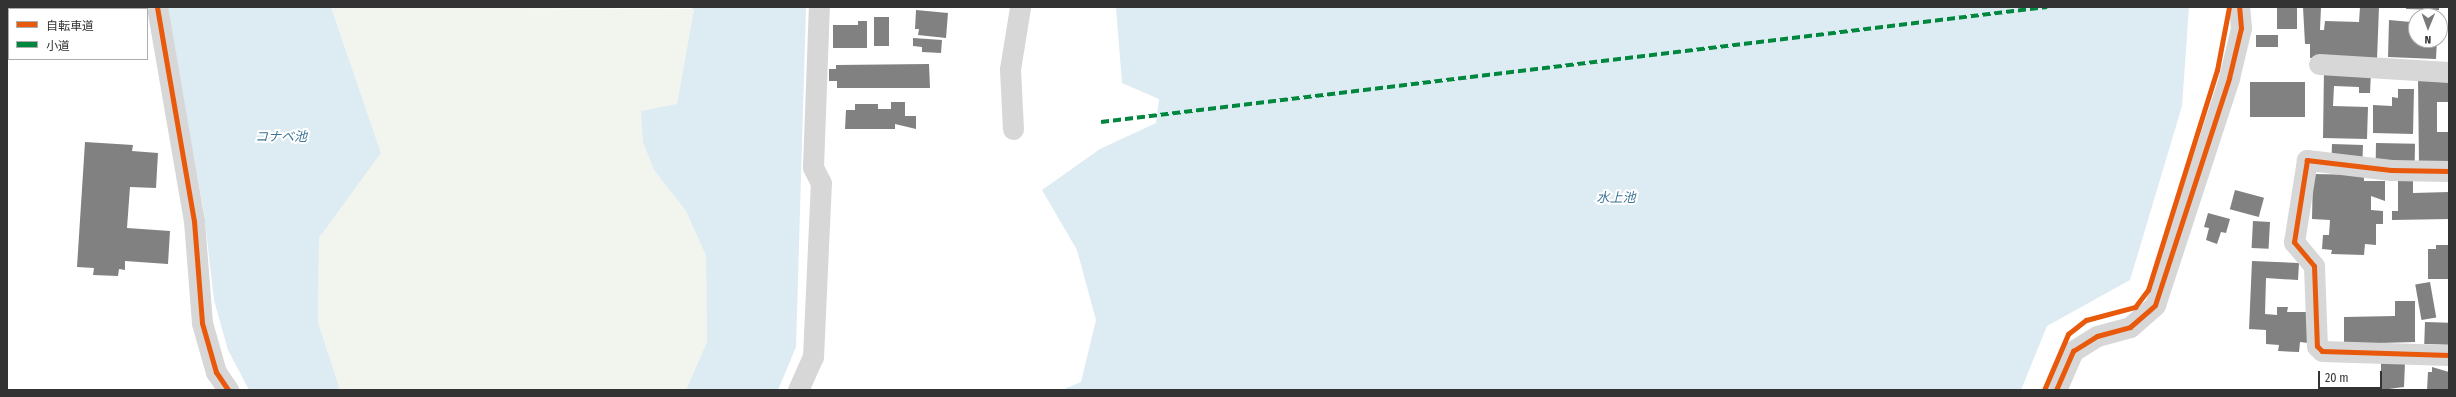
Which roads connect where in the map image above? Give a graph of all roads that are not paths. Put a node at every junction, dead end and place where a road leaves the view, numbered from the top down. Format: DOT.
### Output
graph roads {
  1 [pos="157,7"];
  2 [pos="819,7"];
  3 [pos="1020,7"];
  4 [pos="2239,7"];
  5 [pos="2320,64"];
  6 [pos="2449,72"];
  7 [pos="1013,129"];
  8 [pos="2449,171"];
  9 [pos="2449,355"];
  10 [pos="228,390"];
  11 [pos="798,390"];
  12 [pos="2056,390"];
  1 -- 10 [label="street"];
  2 -- 11 [label="street"];
  3 -- 7 [label="street"];
  4 -- 12 [label="street"];
  5 -- 6 [label="street"];
  8 -- 9 [label="street"];
}
